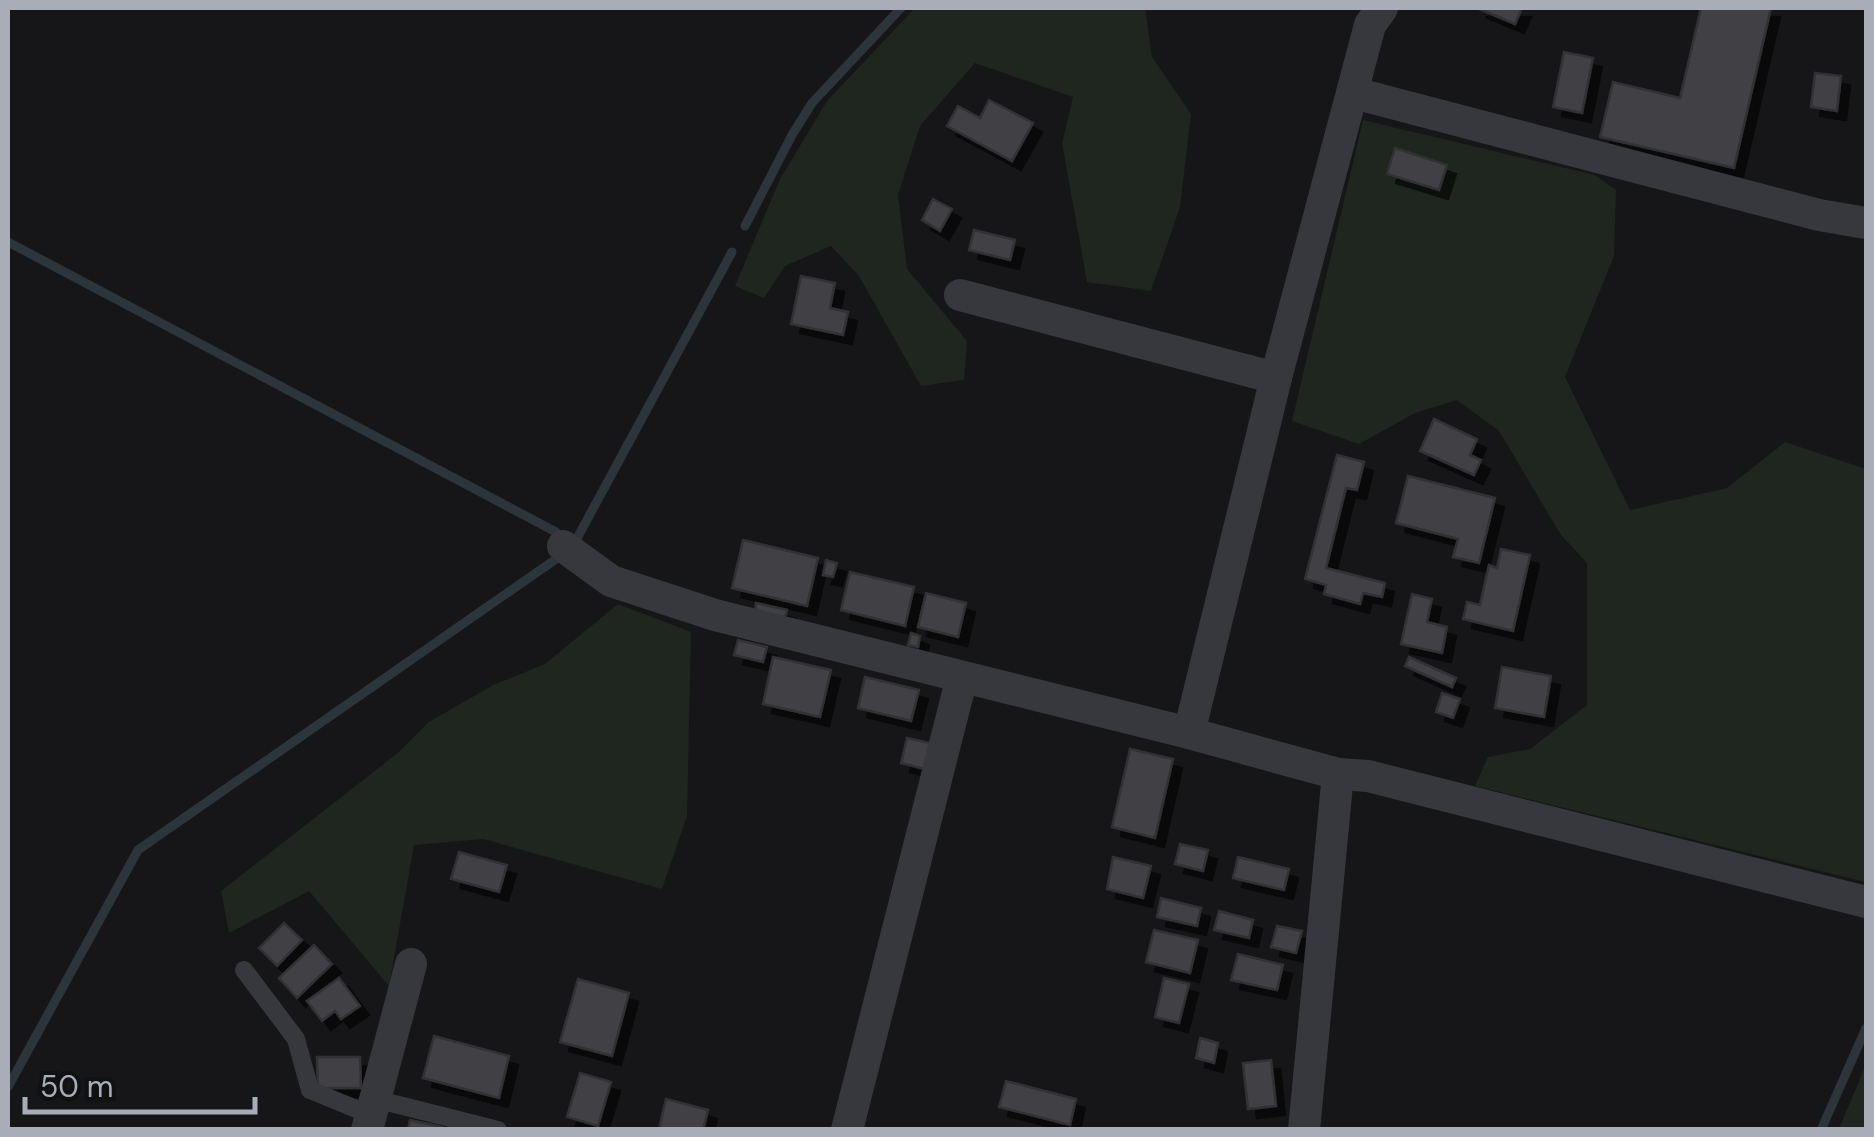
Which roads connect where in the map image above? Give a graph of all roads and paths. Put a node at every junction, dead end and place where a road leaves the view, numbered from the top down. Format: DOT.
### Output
graph roads {
  1 [pos="1382,8"];
  2 [pos="1354,93"];
  3 [pos="1866,223"];
  4 [pos="960,295"];
  5 [pos="1276,378"];
  6 [pos="563,546"];
  7 [pos="962,677"];
  8 [pos="1189,734"];
  9 [pos="1338,774"];
  10 [pos="1866,902"];
  11 [pos="411,964"];
  12 [pos="244,970"];
  13 [pos="371,1114"];
  14 [pos="498,1130"];
  15 [pos="847,1130"];
  16 [pos="1304,1130"];
  1 -- 2 [label="street"];
  2 -- 3 [label="street"];
  2 -- 5 [label="street"];
  4 -- 5 [label="street"];
  5 -- 8 [label="street"];
  6 -- 7 [label="street"];
  7 -- 8 [label="street"];
  7 -- 15 [label="street"];
  8 -- 9 [label="street"];
  9 -- 10 [label="street"];
  9 -- 16 [label="street"];
  11 -- 13 [label="street"];
  12 -- 13 [label="lane"];
  13 -- 14 [label="lane"];
}
